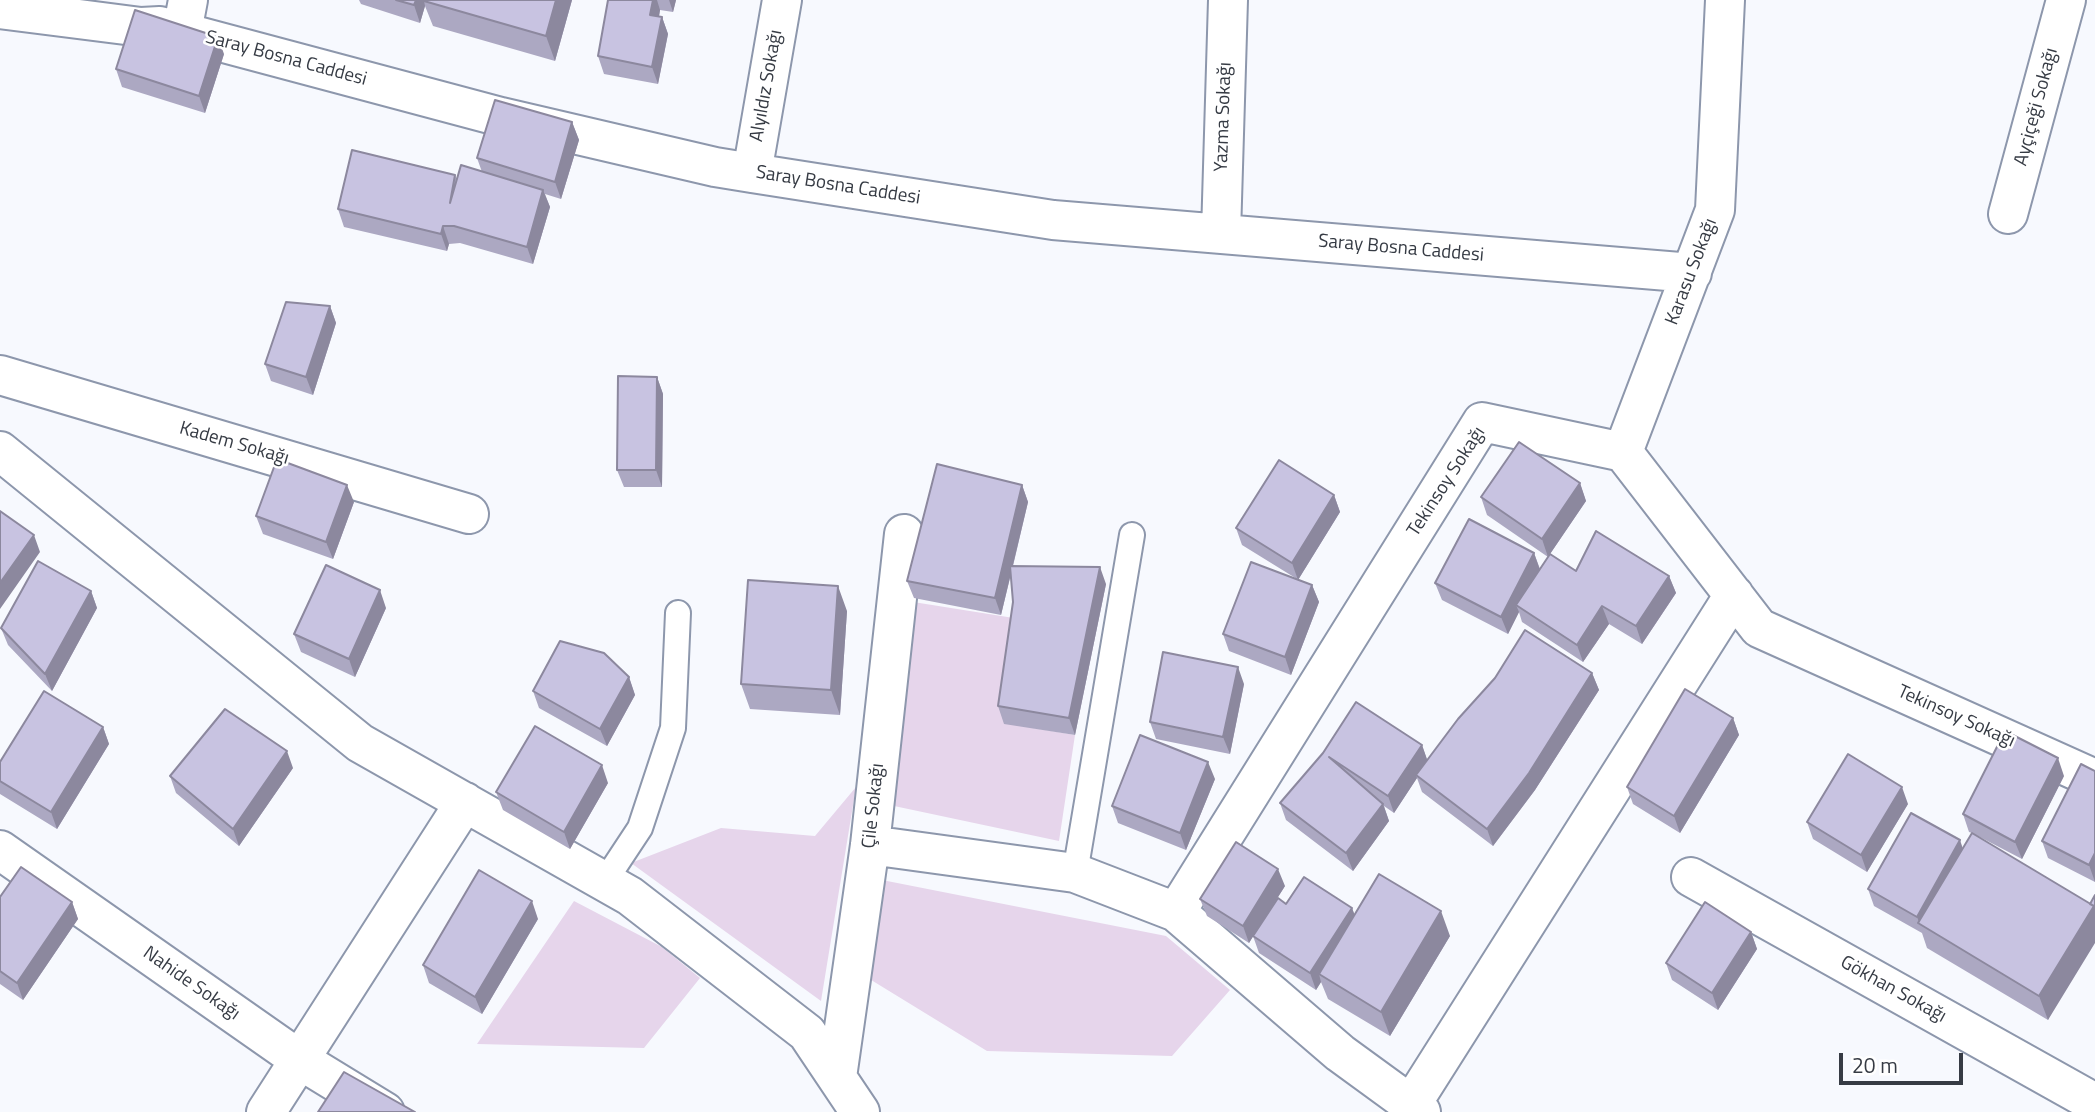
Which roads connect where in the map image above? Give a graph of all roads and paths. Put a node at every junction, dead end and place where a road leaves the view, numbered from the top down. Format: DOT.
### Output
graph roads {
  1 [pos="782,0"];
  2 [pos="1228,0"];
  3 [pos="1725,0"];
  4 [pos="2066,0"];
  5 [pos="0,9"];
  6 [pos="185,16"];
  7 [pos="751,173"];
  8 [pos="2008,214"];
  9 [pos="1221,234"];
  10 [pos="1692,273"];
  11 [pos="0,375"];
  12 [pos="0,452"];
  13 [pos="1623,452"];
  14 [pos="469,514"];
  15 [pos="904,534"];
  16 [pos="1132,535"];
  17 [pos="1734,595"];
  18 [pos="678,613"];
  19 [pos="2095,779"];
  20 [pos="465,802"];
  21 [pos="870,845"];
  22 [pos="0,850"];
  23 [pos="1075,873"];
  24 [pos="1691,877"];
  25 [pos="605,881"];
  26 [pos="1176,912"];
  27 [pos="300,1060"];
  28 [pos="837,1077"];
  29 [pos="2095,1103"];
  30 [pos="1416,1109"];
  31 [pos="267,1112"];
  32 [pos="385,1112"];
  33 [pos="860,1112"];
  1 -- 7 [label="street, Alyıldız Sokağı"];
  2 -- 9 [label="street, Yazma Sokağı"];
  3 -- 10 [label="street, Karasu Sokağı"];
  4 -- 8 [label="street, Ayçiçeği Sokağı"];
  5 -- 6 [label="street, Saray Bosna Caddesi"];
  6 -- 7 [label="street, Saray Bosna Caddesi"];
  7 -- 9 [label="street, Saray Bosna Caddesi"];
  9 -- 10 [label="street, Saray Bosna Caddesi"];
  10 -- 13 [label="street, Karasu Sokağı"];
  11 -- 14 [label="street, Kadem Sokağı"];
  12 -- 20 [label="street"];
  13 -- 17 [label="street, Tekinsoy Sokağı"];
  13 -- 26 [label="street, Tekinsoy Sokağı"];
  15 -- 21 [label="street, Çile Sokağı"];
  16 -- 23 [label="lane"];
  17 -- 19 [label="street, Tekinsoy Sokağı"];
  17 -- 30 [label="street"];
  18 -- 25 [label="lane"];
  20 -- 25 [label="street"];
  20 -- 27 [label="street"];
  21 -- 23 [label="street"];
  21 -- 28 [label="street, Çile Sokağı"];
  22 -- 27 [label="street, Nahide Sokağı"];
  23 -- 26 [label="street"];
  24 -- 29 [label="street, Gökhan Sokağı"];
  25 -- 28 [label="street"];
  26 -- 30 [label="street"];
  27 -- 31 [label="street"];
  27 -- 32 [label="street, Nahide Sokağı"];
  28 -- 33 [label="street"];
}
